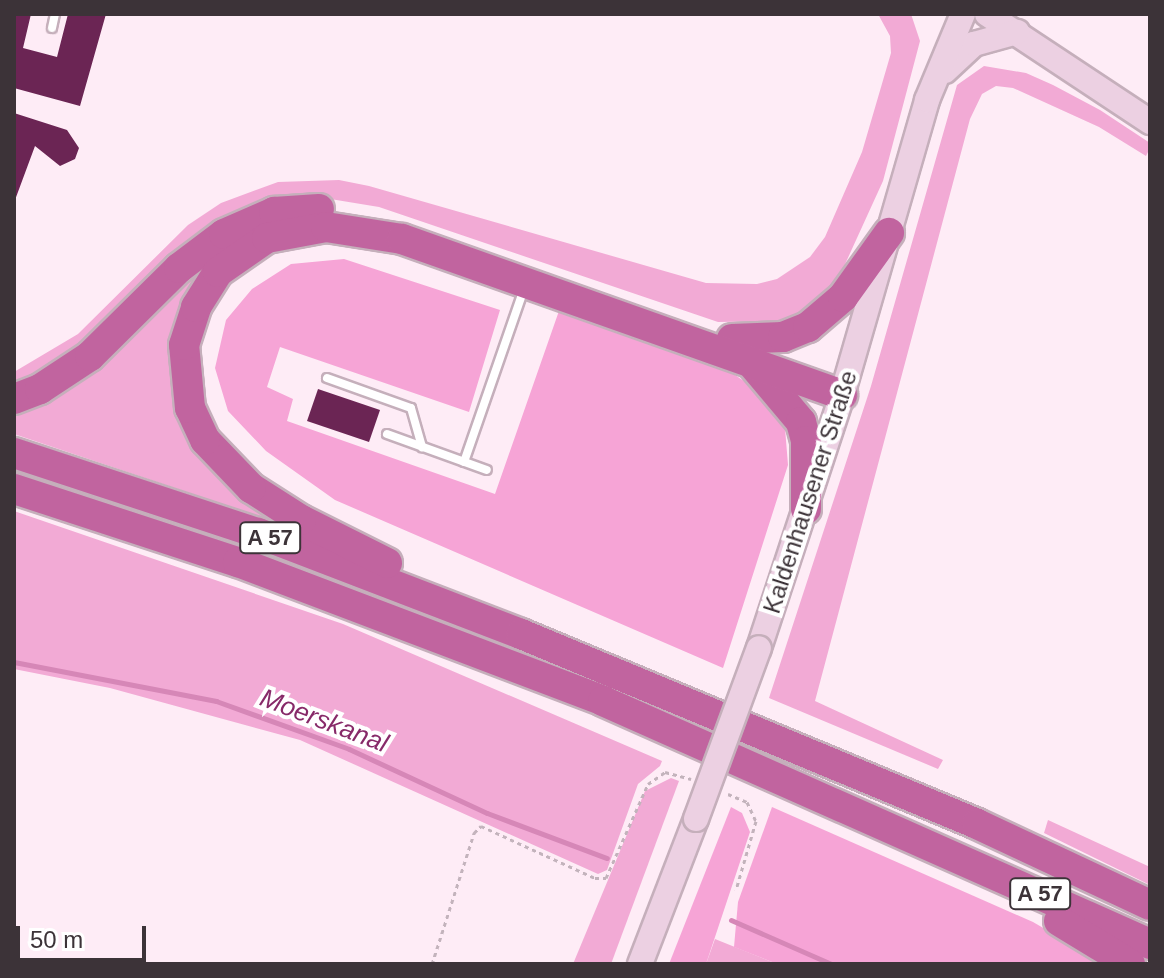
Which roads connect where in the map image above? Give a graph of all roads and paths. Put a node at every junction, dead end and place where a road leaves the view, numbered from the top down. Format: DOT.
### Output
graph roads {
  1 [pos="55,14"];
  2 [pos="963,14"];
  3 [pos="987,14"];
  4 [pos="52,28"];
  5 [pos="1017,32"];
  6 [pos="927,100"];
  7 [pos="1150,122"];
  8 [pos="889,233"];
  9 [pos="526,282"];
  10 [pos="741,350"];
  11 [pos="327,378"];
  12 [pos="845,385"];
  13 [pos="14,399"];
  14 [pos="387,434"];
  15 [pos="422,447"];
  16 [pos="14,453"];
  17 [pos="464,462"];
  18 [pos="487,470"];
  19 [pos="14,489"];
  20 [pos="806,509"];
  21 [pos="521,634"];
  22 [pos="698,782"];
  23 [pos="722,792"];
  24 [pos="931,844"];
  25 [pos="736,890"];
  26 [pos="1150,905"];
  27 [pos="1150,944"];
  28 [pos="432,964"];
  29 [pos="640,964"];
  30 [pos="1130,964"];
  1 -- 4 [label="lane"];
  2 -- 6 [label="main road, Kaldenhausener Straße"];
  3 -- 5 [label="main road"];
  5 -- 6 [label="main road"];
  5 -- 7 [label="main road"];
  6 -- 8 [label="main road, Kaldenhausener Straße"];
  8 -- 10 [label="highway"];
  8 -- 12 [label="main road, Kaldenhausener Straße"];
  9 -- 10 [label="highway"];
  9 -- 17 [label="lane"];
  9 -- 21 [label="highway"];
  10 -- 12 [label="highway"];
  10 -- 13 [label="highway"];
  10 -- 20 [label="highway"];
  11 -- 15 [label="lane"];
  12 -- 20 [label="main road, Kaldenhausener Straße"];
  14 -- 15 [label="lane"];
  15 -- 17 [label="lane"];
  16 -- 21 [label="highway, A 57"];
  17 -- 18 [label="lane"];
  19 -- 24 [label="highway, A 57"];
  20 -- 29 [label="main road, Kaldenhausener Straße, bridge"];
  21 -- 26 [label="highway, A 57"];
  22 -- 28 [label="path"];
  23 -- 25 [label="path"];
  24 -- 27 [label="highway, A 57"];
  24 -- 30 [label="highway"];
}
